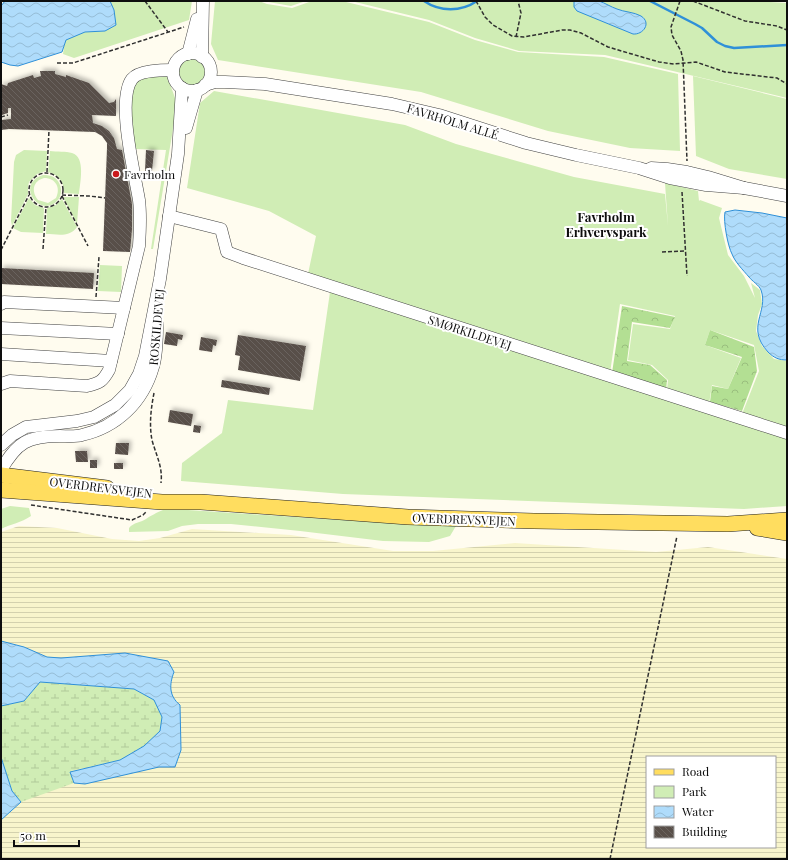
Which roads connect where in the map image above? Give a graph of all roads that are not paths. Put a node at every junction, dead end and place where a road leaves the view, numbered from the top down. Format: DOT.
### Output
graph roads {
  1 [pos="203,1"];
  2 [pos="188,54"];
  3 [pos="202,57"];
  4 [pos="209,67"];
  5 [pos="173,70"];
  6 [pos="265,84"];
  7 [pos="182,88"];
  8 [pos="201,88"];
  9 [pos="178,154"];
  10 [pos="787,196"];
  11 [pos="169,216"];
  12 [pos="160,279"];
  13 [pos="1,304"];
  14 [pos="124,308"];
  15 [pos="1,328"];
  16 [pos="118,334"];
  17 [pos="1,354"];
  18 [pos="111,361"];
  19 [pos="1,384"];
  20 [pos="94,417"];
  21 [pos="98,430"];
  22 [pos="787,433"];
  23 [pos="1,445"];
  24 [pos="1,470"];
  25 [pos="1,475"];
  26 [pos="1,483"];
  27 [pos="109,488"];
  28 [pos="1,490"];
  29 [pos="201,502"];
  30 [pos="787,520"];
  31 [pos="728,524"];
  32 [pos="787,533"];
  1 -- 2 [label="street"];
  1 -- 3 [label="street"];
  2 -- 3 [label="street"];
  2 -- 5 [label="street"];
  3 -- 4 [label="street"];
  4 -- 6 [label="street, FAVRHOLM ALLÉ"];
  4 -- 8 [label="street"];
  5 -- 7 [label="street"];
  5 -- 14 [label="street"];
  6 -- 8 [label="street, FAVRHOLM ALLÉ"];
  6 -- 10 [label="street, FAVRHOLM ALLÉ"];
  7 -- 8 [label="street"];
  7 -- 9 [label="street, ROSKILDEVEJ"];
  8 -- 9 [label="street, ROSKILDEVEJ"];
  9 -- 11 [label="street, ROSKILDEVEJ"];
  11 -- 12 [label="street, ROSKILDEVEJ"];
  11 -- 22 [label="street, SMØRKILDEVEJ"];
  12 -- 20 [label="street, ROSKILDEVEJ"];
  12 -- 21 [label="street, ROSKILDEVEJ"];
  13 -- 14 [label="street"];
  14 -- 16 [label="street"];
  15 -- 16 [label="street"];
  16 -- 18 [label="street"];
  17 -- 18 [label="street"];
  18 -- 19 [label="street"];
  20 -- 21 [label="street"];
  20 -- 23 [label="street, ROSKILDEVEJ"];
  21 -- 24 [label="street, ROSKILDEVEJ"];
  25 -- 27 [label="main road, OVERDREVSVEJEN"];
  26 -- 27 [label="main road"];
  27 -- 29 [label="main road, OVERDREVSVEJEN"];
  28 -- 29 [label="main road, OVERDREVSVEJEN"];
  29 -- 31 [label="main road, OVERDREVSVEJEN"];
  30 -- 31 [label="main road, OVERDREVSVEJEN"];
  31 -- 32 [label="main road, OVERDREVSVEJEN"];
}
